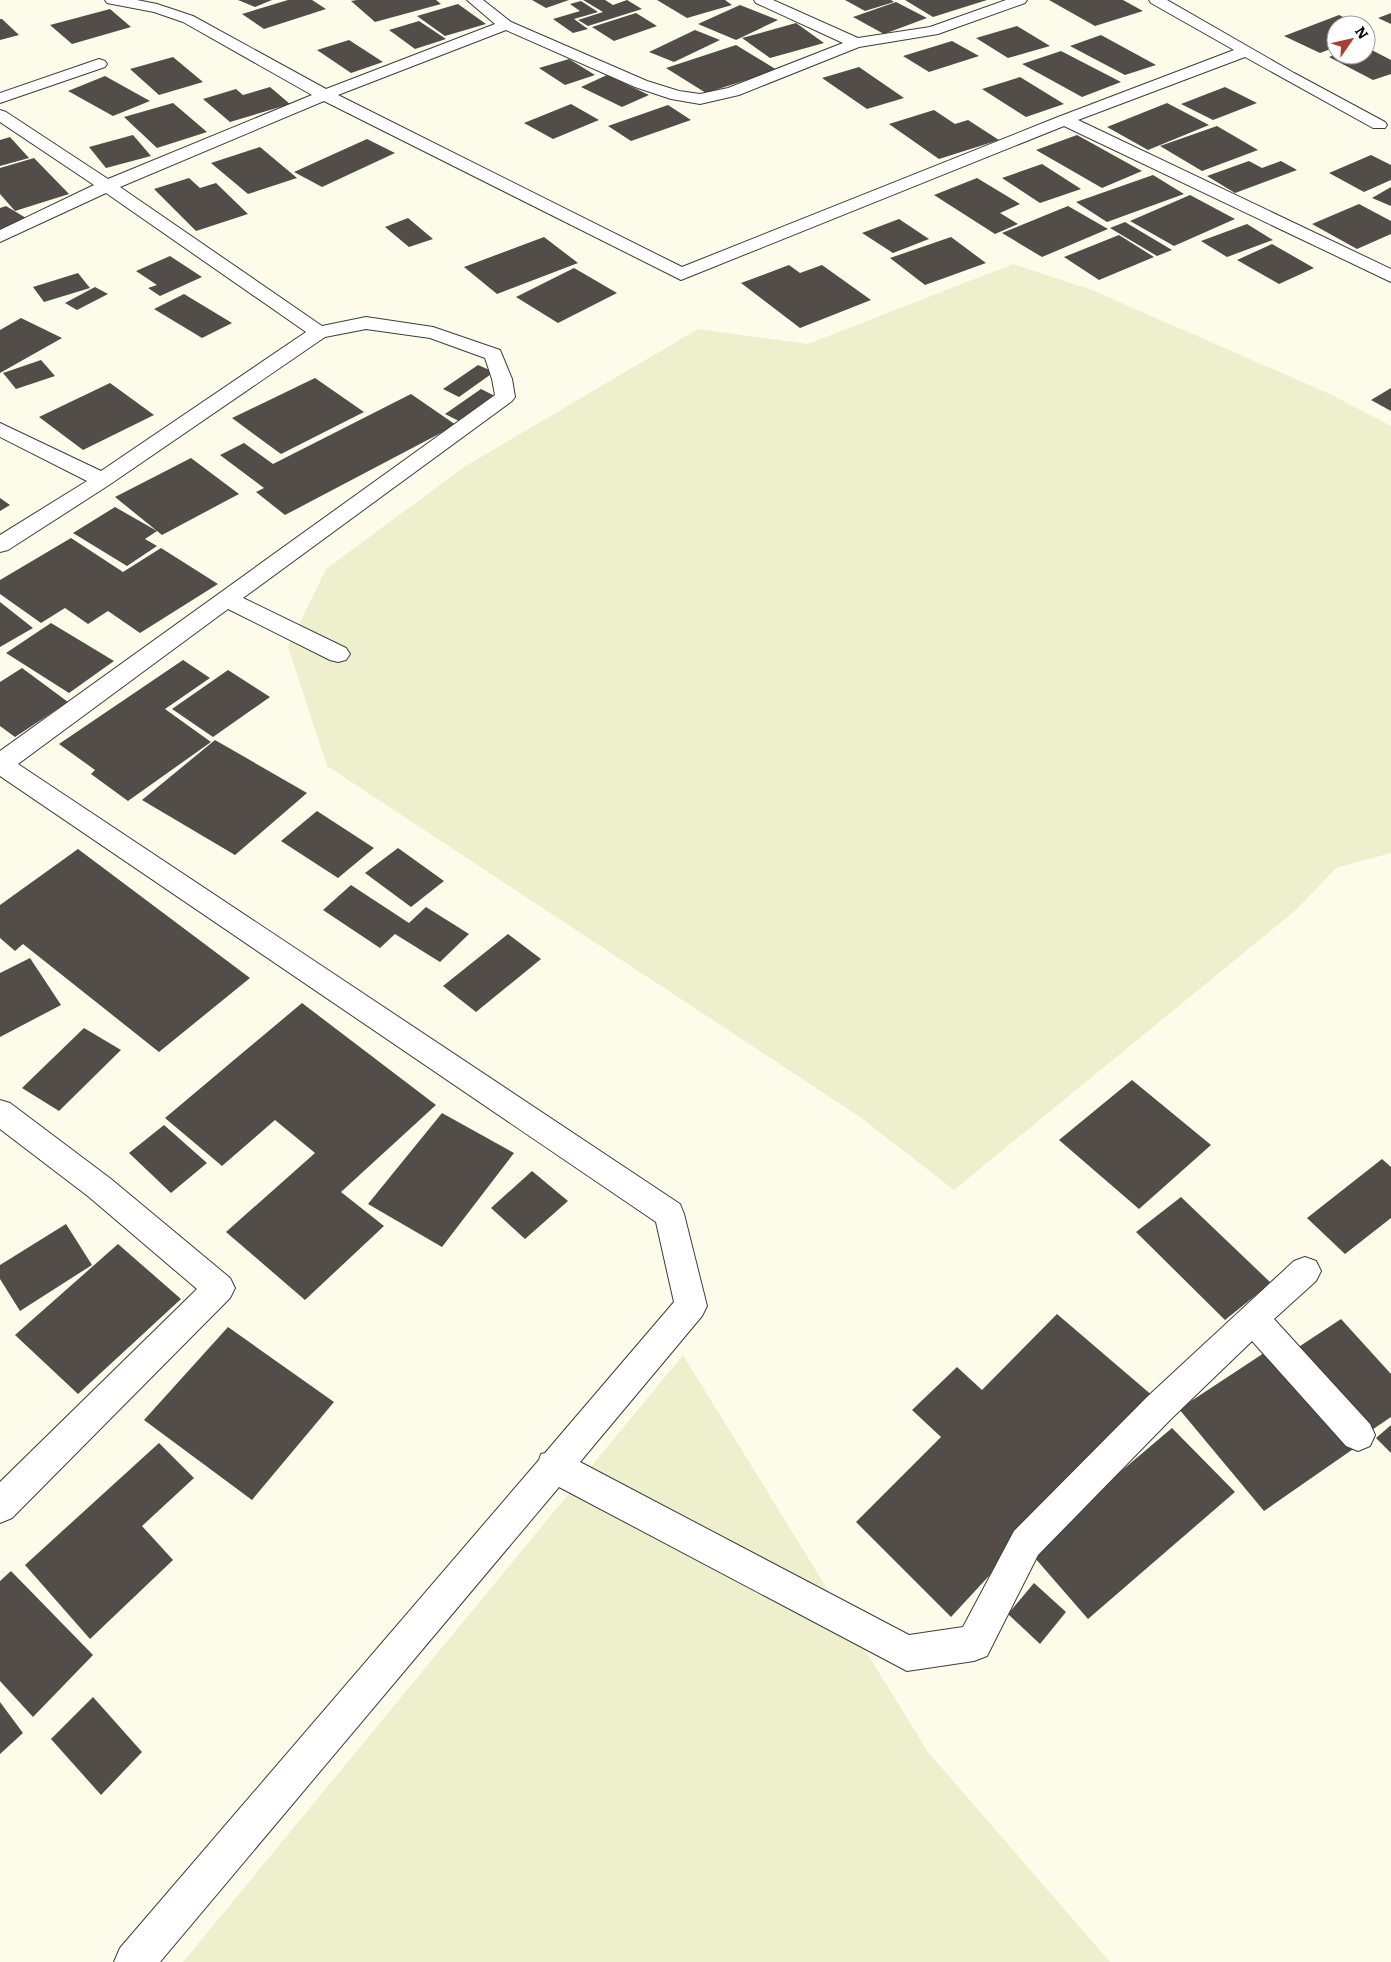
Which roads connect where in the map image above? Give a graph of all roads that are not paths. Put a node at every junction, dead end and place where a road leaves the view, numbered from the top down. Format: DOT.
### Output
graph roads {
  1 [pos="112,0"];
  2 [pos="474,0"];
  3 [pos="761,0"];
  4 [pos="1020,0"];
  5 [pos="1156,0"];
  6 [pos="506,25"];
  7 [pos="856,43"];
  8 [pos="1246,51"];
  9 [pos="99,64"];
  10 [pos="324,95"];
  11 [pos="0,98"];
  12 [pos="0,115"];
  13 [pos="1064,120"];
  14 [pos="1379,125"];
  15 [pos="107,186"];
  16 [pos="0,237"];
  17 [pos="1391,276"];
  18 [pos="319,332"];
  19 [pos="0,429"];
  20 [pos="102,480"];
  21 [pos="0,545"];
  22 [pos="226,599"];
  23 [pos="338,654"];
  24 [pos="0,764"];
  25 [pos="0,1112"];
  26 [pos="1305,1271"];
  27 [pos="1253,1319"];
  28 [pos="1358,1435"];
  29 [pos="553,1466"];
  30 [pos="0,1506"];
  31 [pos="134,1962"];
  1 -- 10 [label="street"];
  2 -- 6 [label="street"];
  3 -- 7 [label="street"];
  4 -- 7 [label="street"];
  5 -- 8 [label="street"];
  6 -- 7 [label="street"];
  6 -- 10 [label="street"];
  8 -- 13 [label="street"];
  8 -- 14 [label="street"];
  9 -- 11 [label="street"];
  10 -- 13 [label="street"];
  10 -- 15 [label="street"];
  12 -- 15 [label="street"];
  13 -- 17 [label="street"];
  15 -- 16 [label="street"];
  15 -- 18 [label="street"];
  18 -- 20 [label="street"];
  18 -- 22 [label="street"];
  19 -- 20 [label="street"];
  20 -- 21 [label="street"];
  22 -- 23 [label="street"];
  22 -- 24 [label="street"];
  24 -- 29 [label="street"];
  25 -- 30 [label="street"];
  26 -- 27 [label="street"];
  27 -- 28 [label="street"];
  27 -- 29 [label="street"];
  29 -- 31 [label="street"];
}
